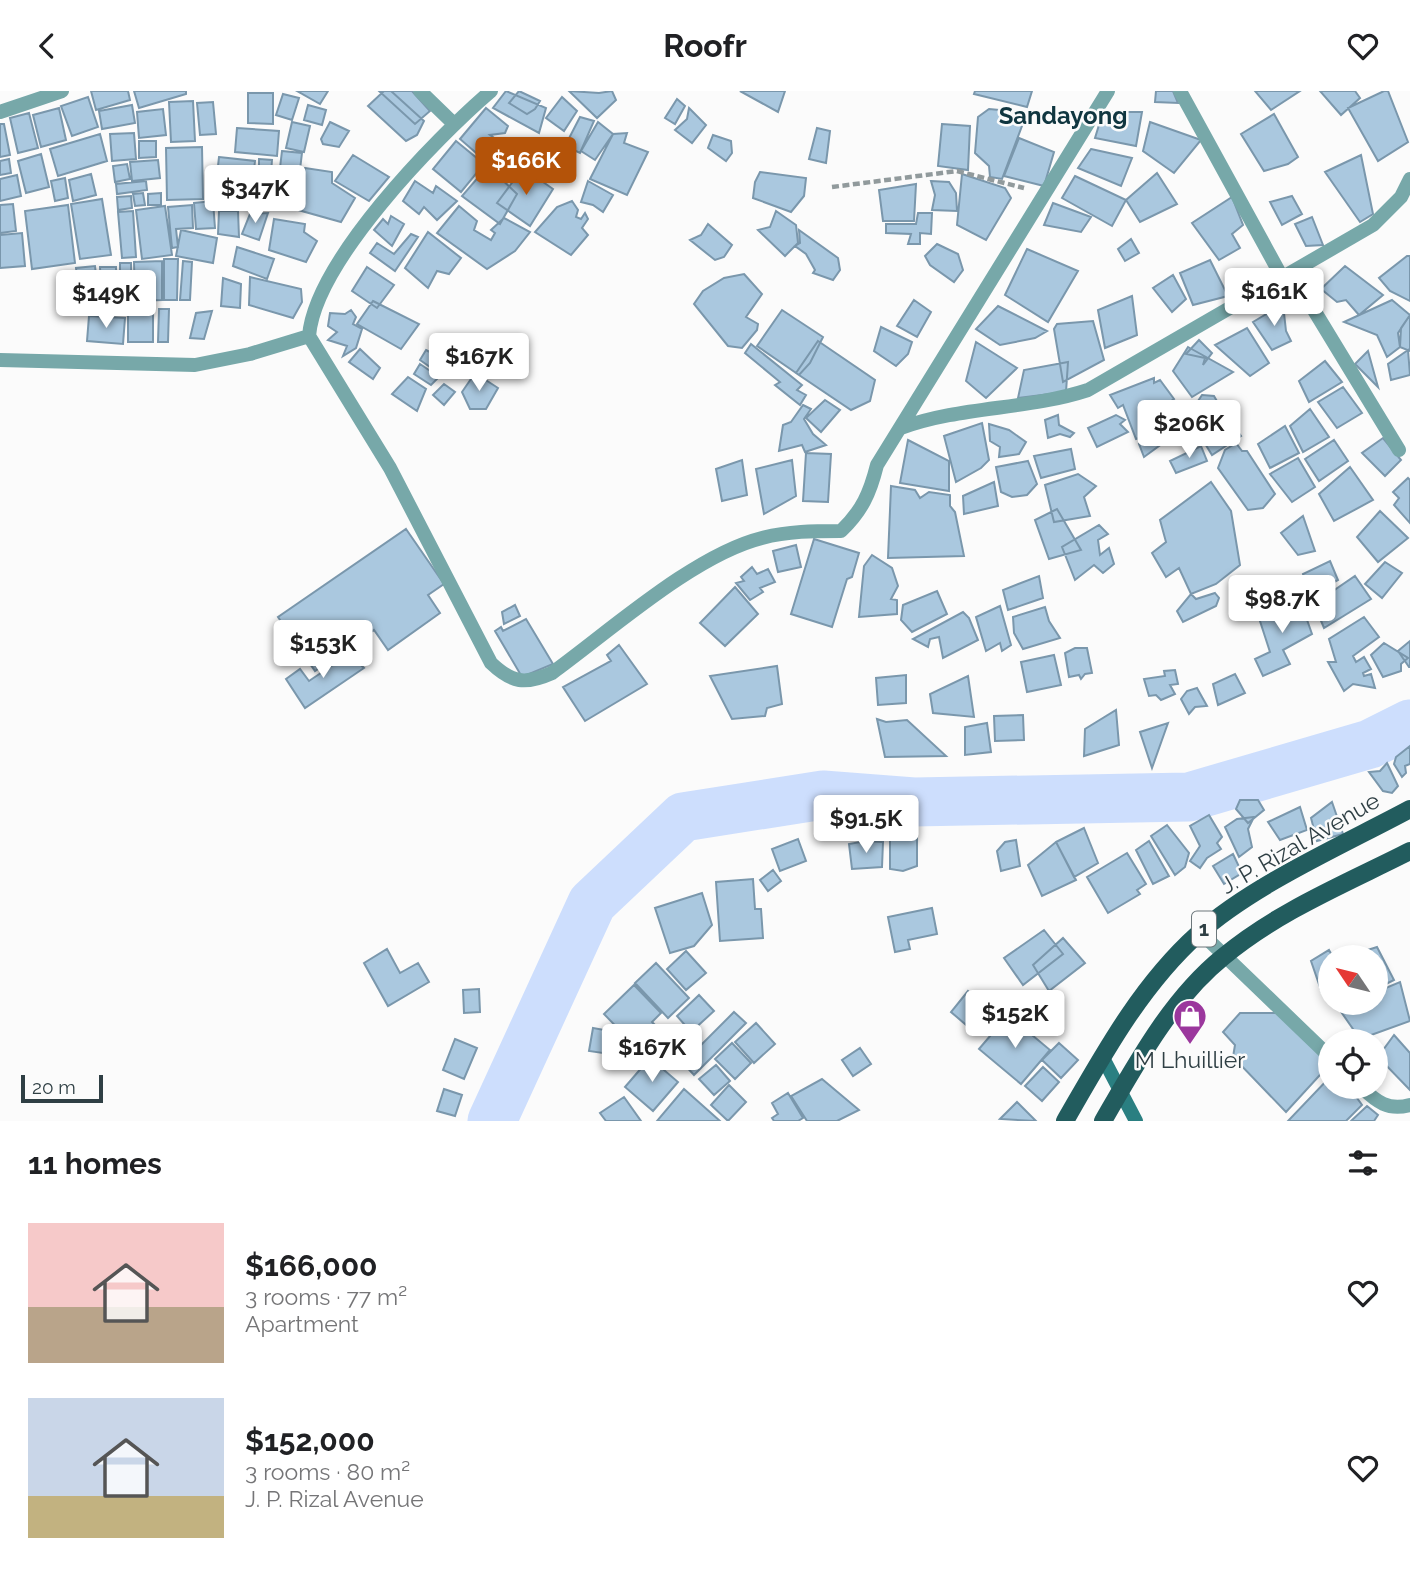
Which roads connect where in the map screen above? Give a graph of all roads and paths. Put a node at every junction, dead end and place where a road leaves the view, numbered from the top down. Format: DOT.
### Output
graph roads {
  1 [pos="62,91"];
  2 [pos="420,91"];
  3 [pos="491,91"];
  4 [pos="1108,91"];
  5 [pos="1180,91"];
  6 [pos="0,112"];
  7 [pos="453,123"];
  8 [pos="1410,179"];
  9 [pos="832,187"];
  10 [pos="1045,194"];
  11 [pos="1405,197"];
  12 [pos="1287,277"];
  13 [pos="309,336"];
  14 [pos="0,360"];
  15 [pos="901,428"];
  16 [pos="1399,450"];
  17 [pos="1410,809"];
  18 [pos="1410,851"];
  19 [pos="1200,932"];
  20 [pos="1223,957"];
  21 [pos="1318,1046"];
  22 [pos="1102,1056"];
  23 [pos="1120,1091"];
  24 [pos="1376,1099"];
  25 [pos="1410,1105"];
  26 [pos="1065,1121"];
  27 [pos="1103,1121"];
  28 [pos="1136,1121"];
  1 -- 6 [label="street"];
  2 -- 7 [label="street"];
  3 -- 7 [label="street"];
  4 -- 10 [label="street"];
  5 -- 12 [label="street"];
  7 -- 13 [label="street"];
  8 -- 11 [label="street"];
  9 -- 10 [label="path"];
  10 -- 15 [label="street"];
  11 -- 12 [label="street"];
  12 -- 15 [label="street"];
  12 -- 16 [label="street"];
  13 -- 14 [label="street"];
  13 -- 15 [label="street"];
  17 -- 19 [label="main road, J. P. Rizal Avenue / 1"];
  18 -- 20 [label="main road, 1"];
  19 -- 20 [label="street"];
  19 -- 22 [label="main road, J. P. Rizal Avenue / 1"];
  20 -- 21 [label="street"];
  20 -- 23 [label="main road, 1"];
  22 -- 23 [label="main road"];
  22 -- 26 [label="main road, J. P. Rizal Avenue / 1"];
  23 -- 27 [label="main road, 1"];
  23 -- 28 [label="main road"];
  24 -- 25 [label="street"];
}
